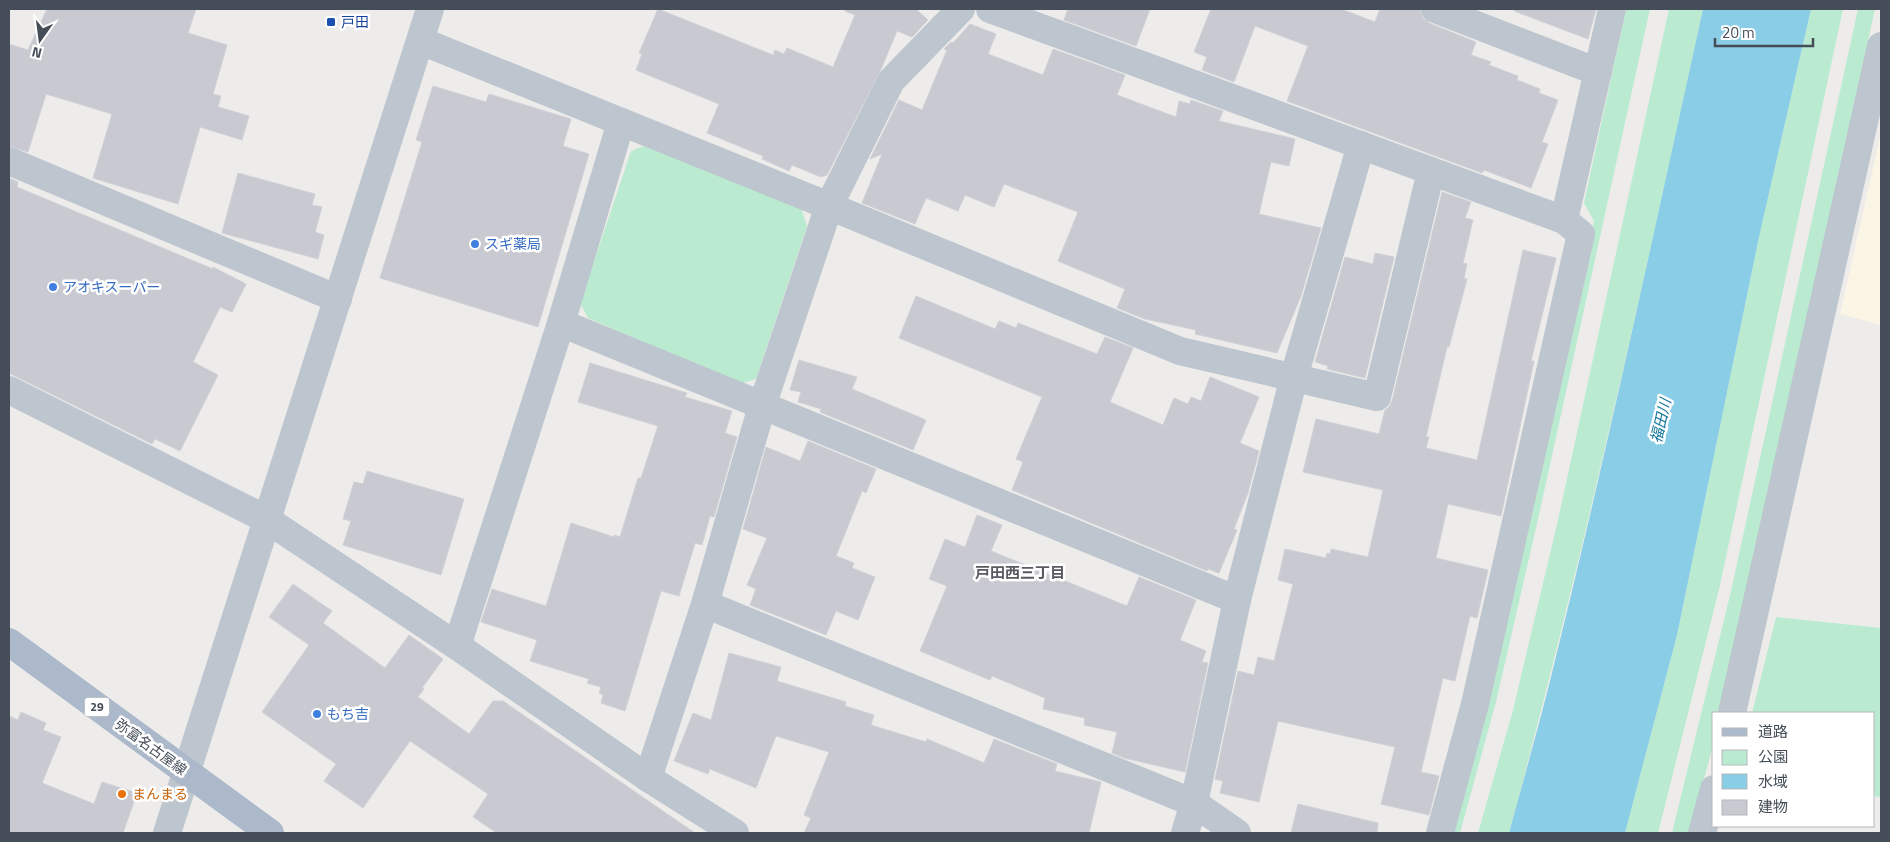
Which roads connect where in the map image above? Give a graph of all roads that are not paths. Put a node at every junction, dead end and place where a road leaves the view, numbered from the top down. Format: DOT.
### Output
graph roads {
  1 [pos="430,9"];
  2 [pos="961,9"];
  3 [pos="990,9"];
  4 [pos="1435,9"];
  5 [pos="1612,9"];
  6 [pos="421,41"];
  7 [pos="1881,46"];
  8 [pos="1598,72"];
  9 [pos="621,122"];
  10 [pos="1361,145"];
  11 [pos="9,161"];
  12 [pos="1431,171"];
  13 [pos="829,206"];
  14 [pos="1564,220"];
  15 [pos="338,299"];
  16 [pos="561,322"];
  17 [pos="1294,377"];
  18 [pos="9,390"];
  19 [pos="762,406"];
  20 [pos="266,519"];
  21 [pos="1237,600"];
  22 [pos="705,604"];
  23 [pos="9,642"];
  24 [pos="457,646"];
  25 [pos="1732,712"];
  26 [pos="186,772"];
  27 [pos="648,778"];
  28 [pos="1712,796"];
  29 [pos="1194,803"];
  30 [pos="167,833"];
  31 [pos="270,833"];
  32 [pos="734,833"];
  33 [pos="1185,833"];
  34 [pos="1237,833"];
  35 [pos="1440,833"];
  36 [pos="1702,833"];
  1 -- 6 [label="street"];
  2 -- 13 [label="street"];
  3 -- 10 [label="street"];
  4 -- 8 [label="street"];
  5 -- 8 [label="street"];
  6 -- 9 [label="street"];
  6 -- 15 [label="street"];
  7 -- 25 [label="street"];
  8 -- 14 [label="street"];
  9 -- 13 [label="street"];
  9 -- 16 [label="street"];
  10 -- 12 [label="street"];
  10 -- 17 [label="street"];
  11 -- 15 [label="street"];
  12 -- 14 [label="street"];
  12 -- 17 [label="street"];
  13 -- 17 [label="street"];
  13 -- 19 [label="street"];
  14 -- 35 [label="street"];
  15 -- 20 [label="street"];
  16 -- 19 [label="street"];
  16 -- 24 [label="street"];
  17 -- 21 [label="street"];
  18 -- 20 [label="street"];
  19 -- 21 [label="street"];
  19 -- 22 [label="street"];
  20 -- 24 [label="street"];
  20 -- 26 [label="street"];
  21 -- 29 [label="street"];
  22 -- 27 [label="street"];
  22 -- 29 [label="street"];
  23 -- 26 [label="main road, 弥富名古屋線 / 29"];
  24 -- 27 [label="street"];
  26 -- 30 [label="street"];
  26 -- 31 [label="main road, 弥富名古屋線 / 29"];
  27 -- 32 [label="street"];
  28 -- 36 [label="street"];
  29 -- 33 [label="street"];
  29 -- 34 [label="street"];
}
